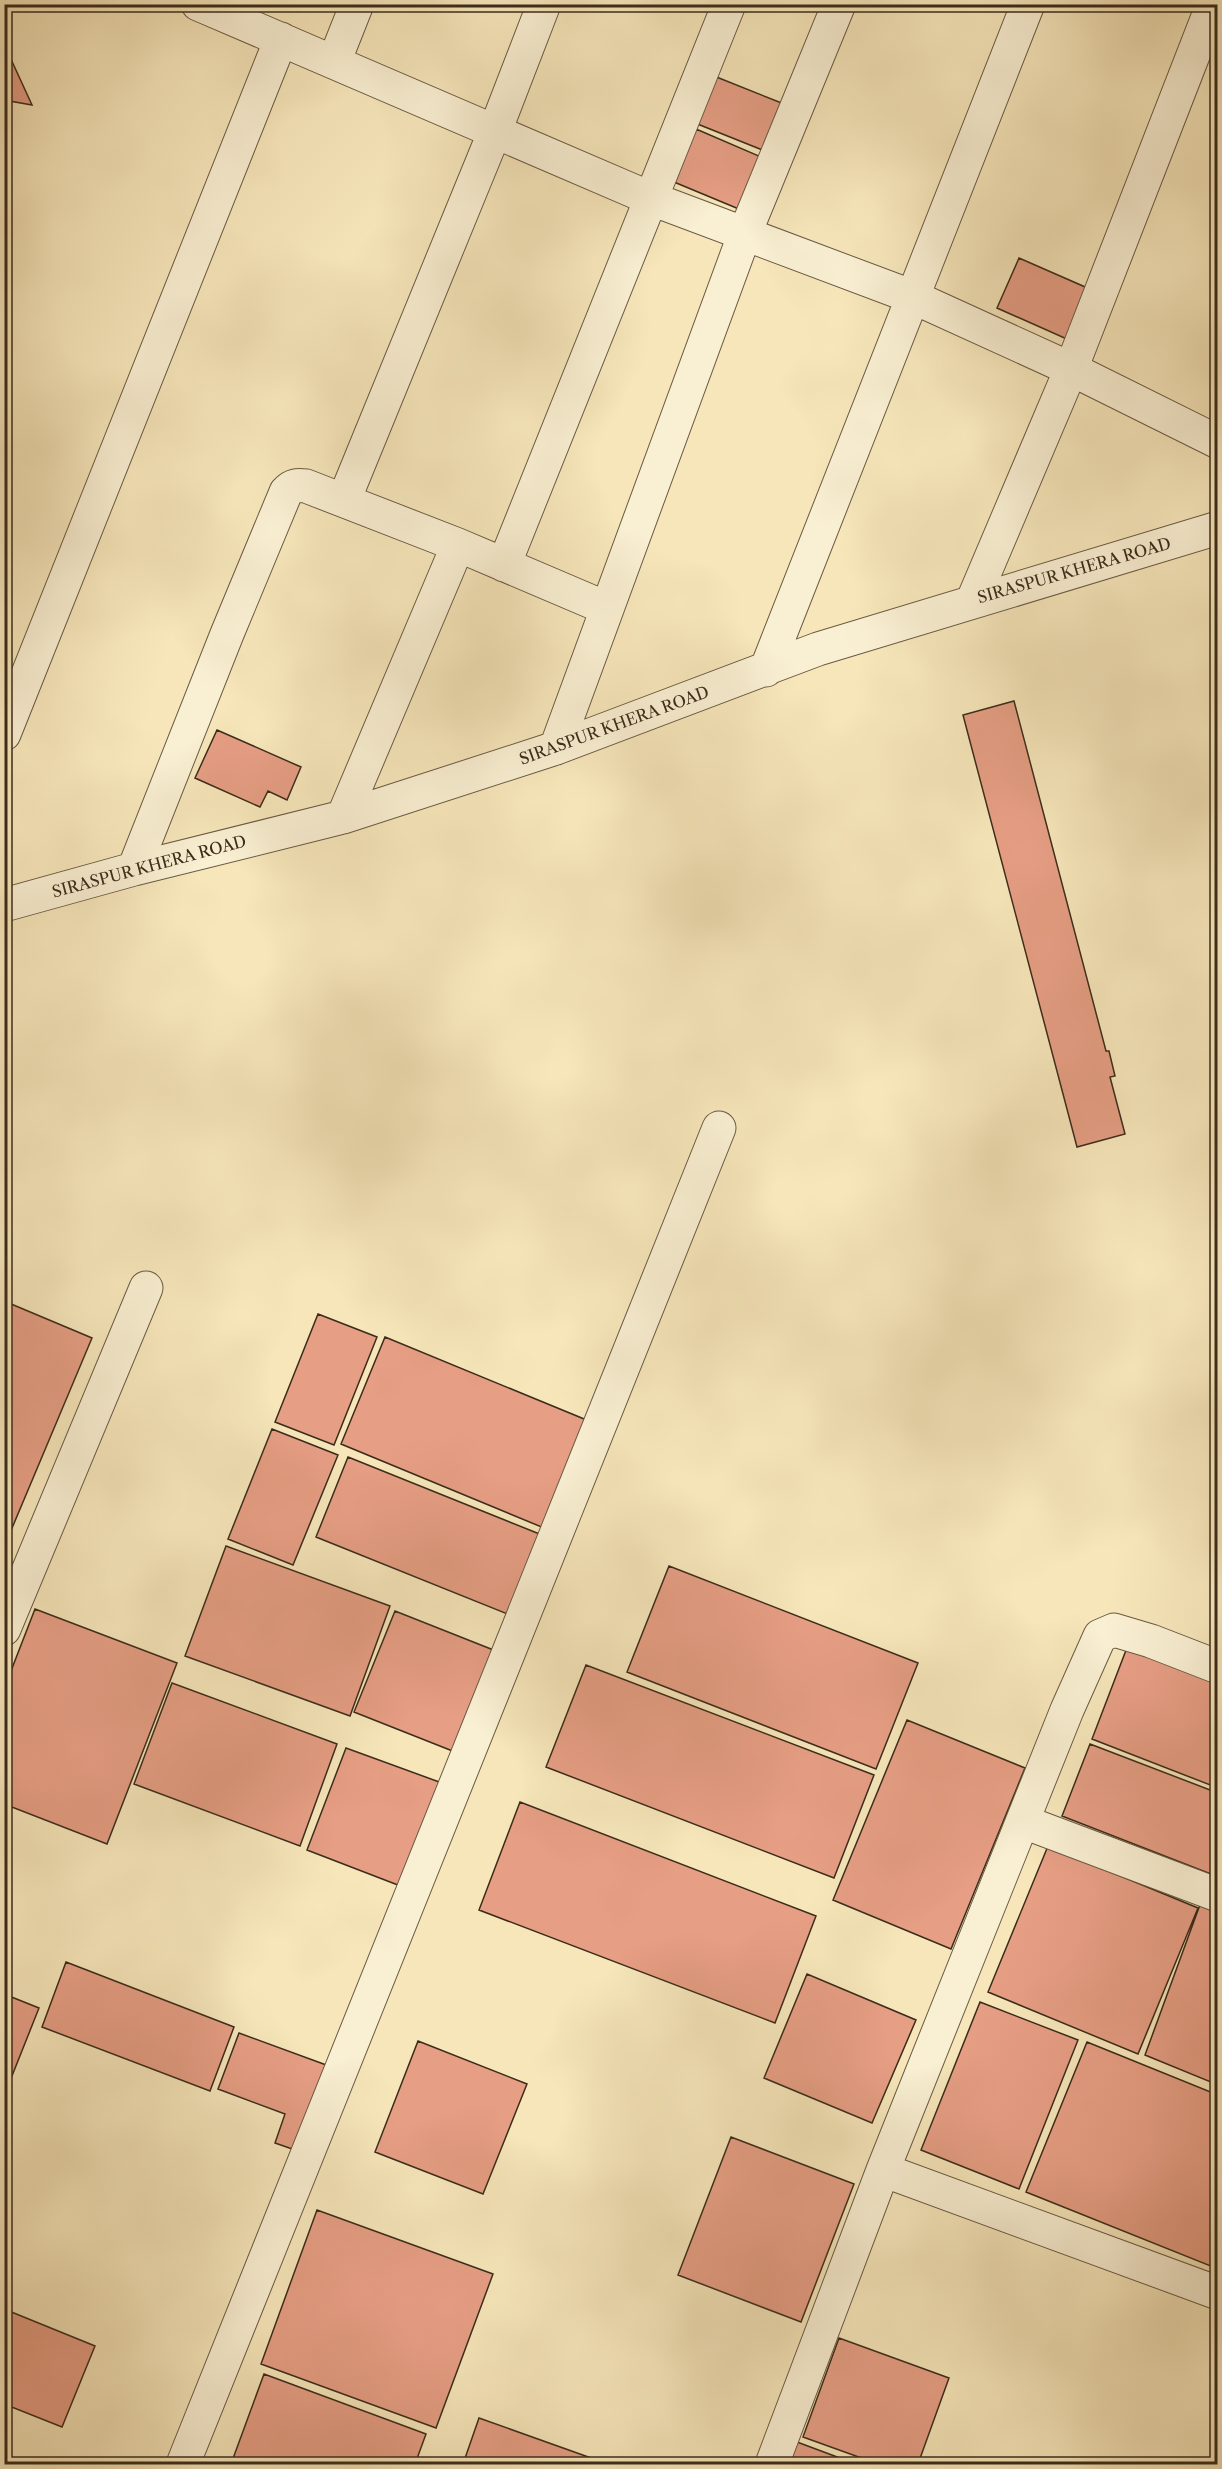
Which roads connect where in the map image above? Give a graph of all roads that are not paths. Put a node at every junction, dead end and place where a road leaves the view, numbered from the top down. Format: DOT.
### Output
graph roads {
  1 [pos="198,4"];
  2 [pos="357,4"];
  3 [pos="544,4"];
  4 [pos="729,4"];
  5 [pos="839,4"];
  6 [pos="1028,4"];
  7 [pos="1213,4"];
  8 [pos="281,39"];
  9 [pos="334,62"];
  10 [pos="495,130"];
  11 [pos="652,199"];
  12 [pos="745,233"];
  13 [pos="913,297"];
  14 [pos="1071,369"];
  15 [pos="1218,442"];
  16 [pos="344,500"];
  17 [pos="1218,528"];
  18 [pos="458,545"];
  19 [pos="504,565"];
  20 [pos="973,600"];
  21 [pos="606,608"];
  22 [pos="766,670"];
  23 [pos="4,734"];
  24 [pos="556,748"];
  25 [pos="343,817"];
  26 [pos="134,869"];
  27 [pos="4,905"];
  28 [pos="719,1128"];
  29 [pos="146,1288"];
  30 [pos="17,1566"];
  31 [pos="4,1629"];
  32 [pos="1218,1667"];
  33 [pos="1024,1822"];
  34 [pos="1218,1895"];
  35 [pos="883,2170"];
  36 [pos="1218,2293"];
  37 [pos="183,2464"];
  38 [pos="772,2464"];
  1 -- 8 [label="street"];
  2 -- 9 [label="street"];
  3 -- 10 [label="street"];
  4 -- 11 [label="street"];
  5 -- 12 [label="street"];
  6 -- 13 [label="street"];
  7 -- 14 [label="street"];
  8 -- 9 [label="street"];
  8 -- 23 [label="street"];
  9 -- 10 [label="street"];
  10 -- 11 [label="street"];
  10 -- 16 [label="street"];
  11 -- 12 [label="street"];
  11 -- 19 [label="street"];
  12 -- 13 [label="street"];
  12 -- 21 [label="street"];
  13 -- 14 [label="street"];
  13 -- 22 [label="street"];
  14 -- 15 [label="street"];
  14 -- 20 [label="street"];
  16 -- 18 [label="street"];
  16 -- 26 [label="street"];
  17 -- 20 [label="street, SIRASPUR KHERA ROAD"];
  18 -- 19 [label="street"];
  18 -- 25 [label="street"];
  19 -- 21 [label="street"];
  20 -- 22 [label="street, SIRASPUR KHERA ROAD"];
  21 -- 24 [label="street"];
  22 -- 24 [label="street, SIRASPUR KHERA ROAD"];
  24 -- 25 [label="street, SIRASPUR KHERA ROAD"];
  25 -- 26 [label="street, SIRASPUR KHERA ROAD"];
  26 -- 27 [label="street, SIRASPUR KHERA ROAD"];
  28 -- 37 [label="street"];
  29 -- 30 [label="street"];
  30 -- 31 [label="street"];
  32 -- 33 [label="street"];
  33 -- 34 [label="street"];
  33 -- 35 [label="street"];
  35 -- 36 [label="street"];
  35 -- 38 [label="street"];
}
